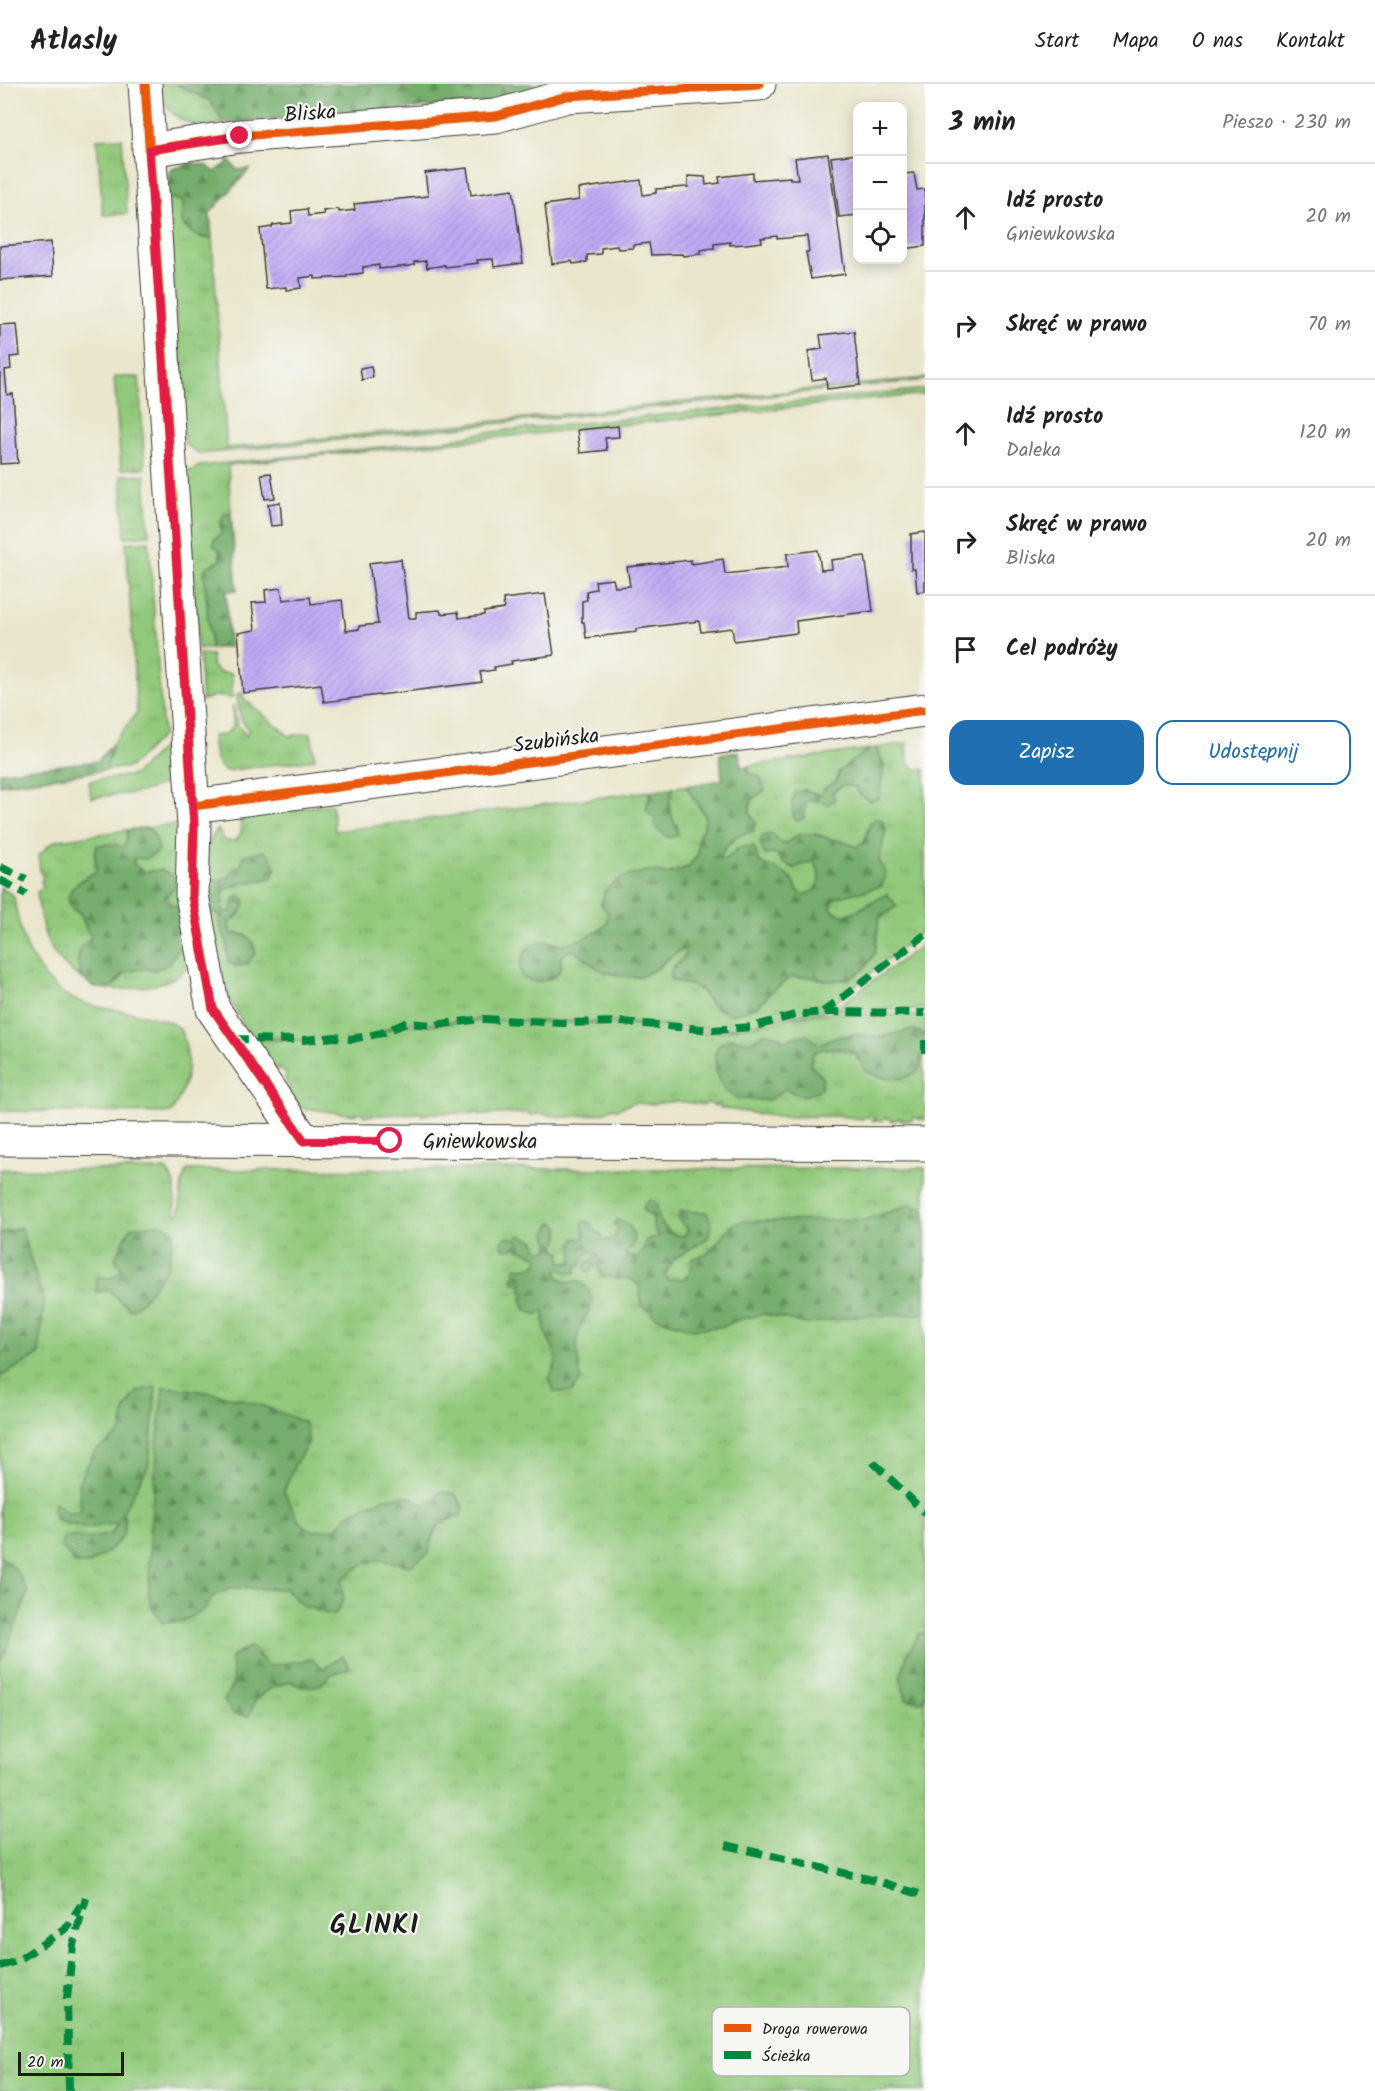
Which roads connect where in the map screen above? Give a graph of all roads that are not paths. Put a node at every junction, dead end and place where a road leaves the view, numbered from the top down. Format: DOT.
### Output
graph roads {
  1 [pos="145,84"];
  2 [pos="759,84"];
  3 [pos="149,150"];
  4 [pos="925,710"];
  5 [pos="193,806"];
  6 [pos="0,1139"];
  7 [pos="304,1141"];
  8 [pos="925,1144"];
  1 -- 3 [label="street"];
  2 -- 3 [label="street, Bliska"];
  3 -- 5 [label="street"];
  4 -- 5 [label="street, Szubińska"];
  5 -- 7 [label="street"];
  6 -- 7 [label="street, Gniewkowska"];
  7 -- 8 [label="street, Gniewkowska"];
}
